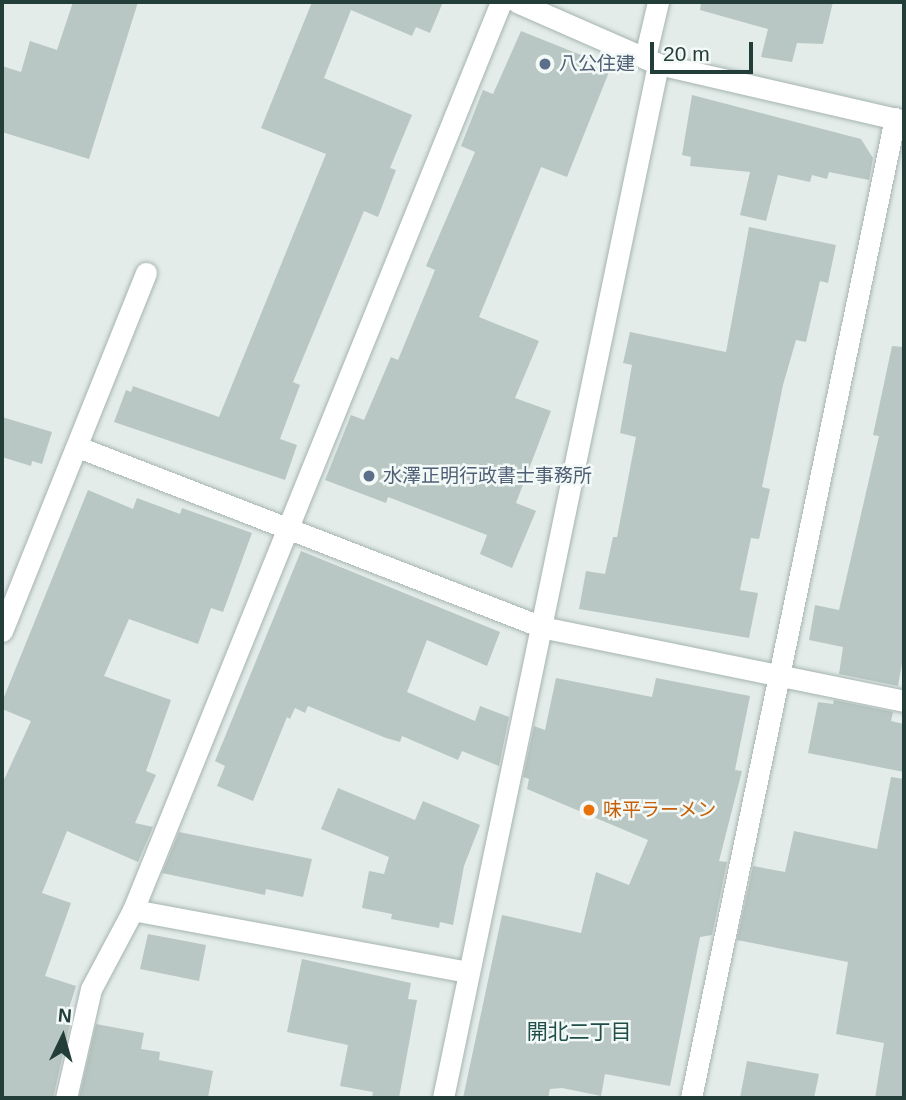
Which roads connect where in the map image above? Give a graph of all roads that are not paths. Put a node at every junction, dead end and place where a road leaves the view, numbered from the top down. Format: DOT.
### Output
graph roads {
  1 [pos="501,2"];
  2 [pos="517,2"];
  3 [pos="658,2"];
  4 [pos="651,60"];
  5 [pos="899,120"];
  6 [pos="146,273"];
  7 [pos="78,447"];
  8 [pos="289,532"];
  9 [pos="541,627"];
  10 [pos="2,631"];
  11 [pos="780,675"];
  12 [pos="904,701"];
  13 [pos="133,910"];
  14 [pos="466,972"];
  15 [pos="66,1098"];
  16 [pos="443,1098"];
  17 [pos="691,1098"];
  1 -- 8 [label="street"];
  2 -- 4 [label="street"];
  3 -- 4 [label="street"];
  4 -- 5 [label="street"];
  4 -- 9 [label="street"];
  5 -- 11 [label="street"];
  6 -- 7 [label="street"];
  7 -- 8 [label="street"];
  7 -- 10 [label="street"];
  8 -- 9 [label="street"];
  8 -- 13 [label="street"];
  9 -- 11 [label="street"];
  9 -- 14 [label="street"];
  11 -- 12 [label="street"];
  11 -- 17 [label="street"];
  13 -- 14 [label="street"];
  13 -- 15 [label="street"];
  14 -- 16 [label="street"];
}
